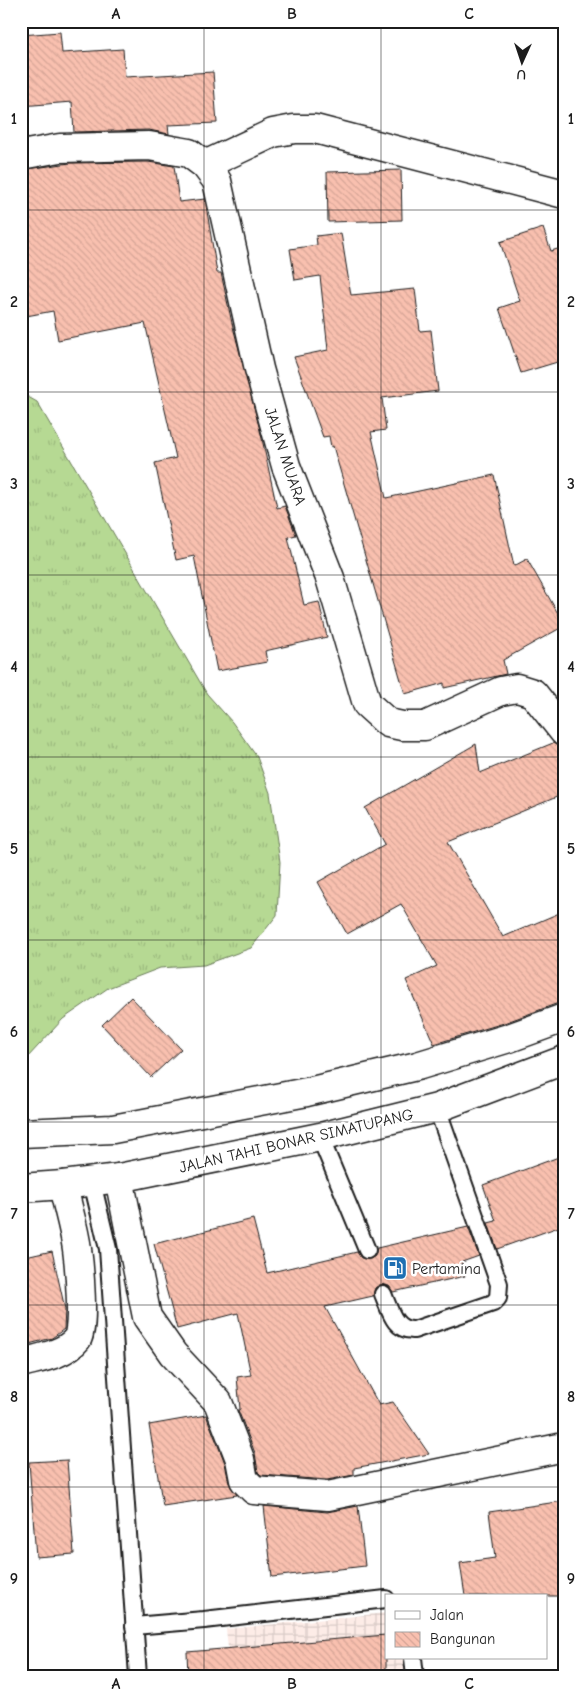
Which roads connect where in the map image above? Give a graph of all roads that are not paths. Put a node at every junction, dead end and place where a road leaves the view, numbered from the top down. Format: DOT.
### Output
graph roads {
  1 [pos="21,155"];
  2 [pos="205,165"];
  3 [pos="564,194"];
  4 [pos="564,732"];
  5 [pos="564,1018"];
  6 [pos="564,1060"];
  7 [pos="437,1108"];
  8 [pos="21,1133"];
  9 [pos="320,1138"];
  10 [pos="119,1178"];
  11 [pos="92,1182"];
  12 [pos="62,1185"];
  13 [pos="21,1188"];
  14 [pos="367,1250"];
  15 [pos="383,1294"];
  16 [pos="21,1363"];
  17 [pos="564,1447"];
  18 [pos="385,1599"];
  19 [pos="134,1626"];
  20 [pos="413,1660"];
  21 [pos="138,1676"];
  22 [pos="415,1676"];
  1 -- 2 [label="main road, JALAN MUARA"];
  2 -- 3 [label="main road"];
  2 -- 4 [label="main road, JALAN MUARA"];
  5 -- 8 [label="main road"];
  6 -- 7 [label="main road, JALAN TAHI BONAR SIMATUPANG"];
  7 -- 9 [label="main road, JALAN TAHI BONAR SIMATUPANG"];
  7 -- 15 [label="lane"];
  9 -- 10 [label="main road, JALAN TAHI BONAR SIMATUPANG"];
  9 -- 14 [label="lane"];
  10 -- 11 [label="main road, JALAN TAHI BONAR SIMATUPANG"];
  10 -- 17 [label="main road"];
  11 -- 12 [label="main road, JALAN TAHI BONAR SIMATUPANG"];
  11 -- 19 [label="lane"];
  12 -- 13 [label="main road, JALAN TAHI BONAR SIMATUPANG"];
  12 -- 16 [label="main road"];
  18 -- 19 [label="lane"];
  19 -- 21 [label="lane"];
  20 -- 22 [label="lane"];
}
